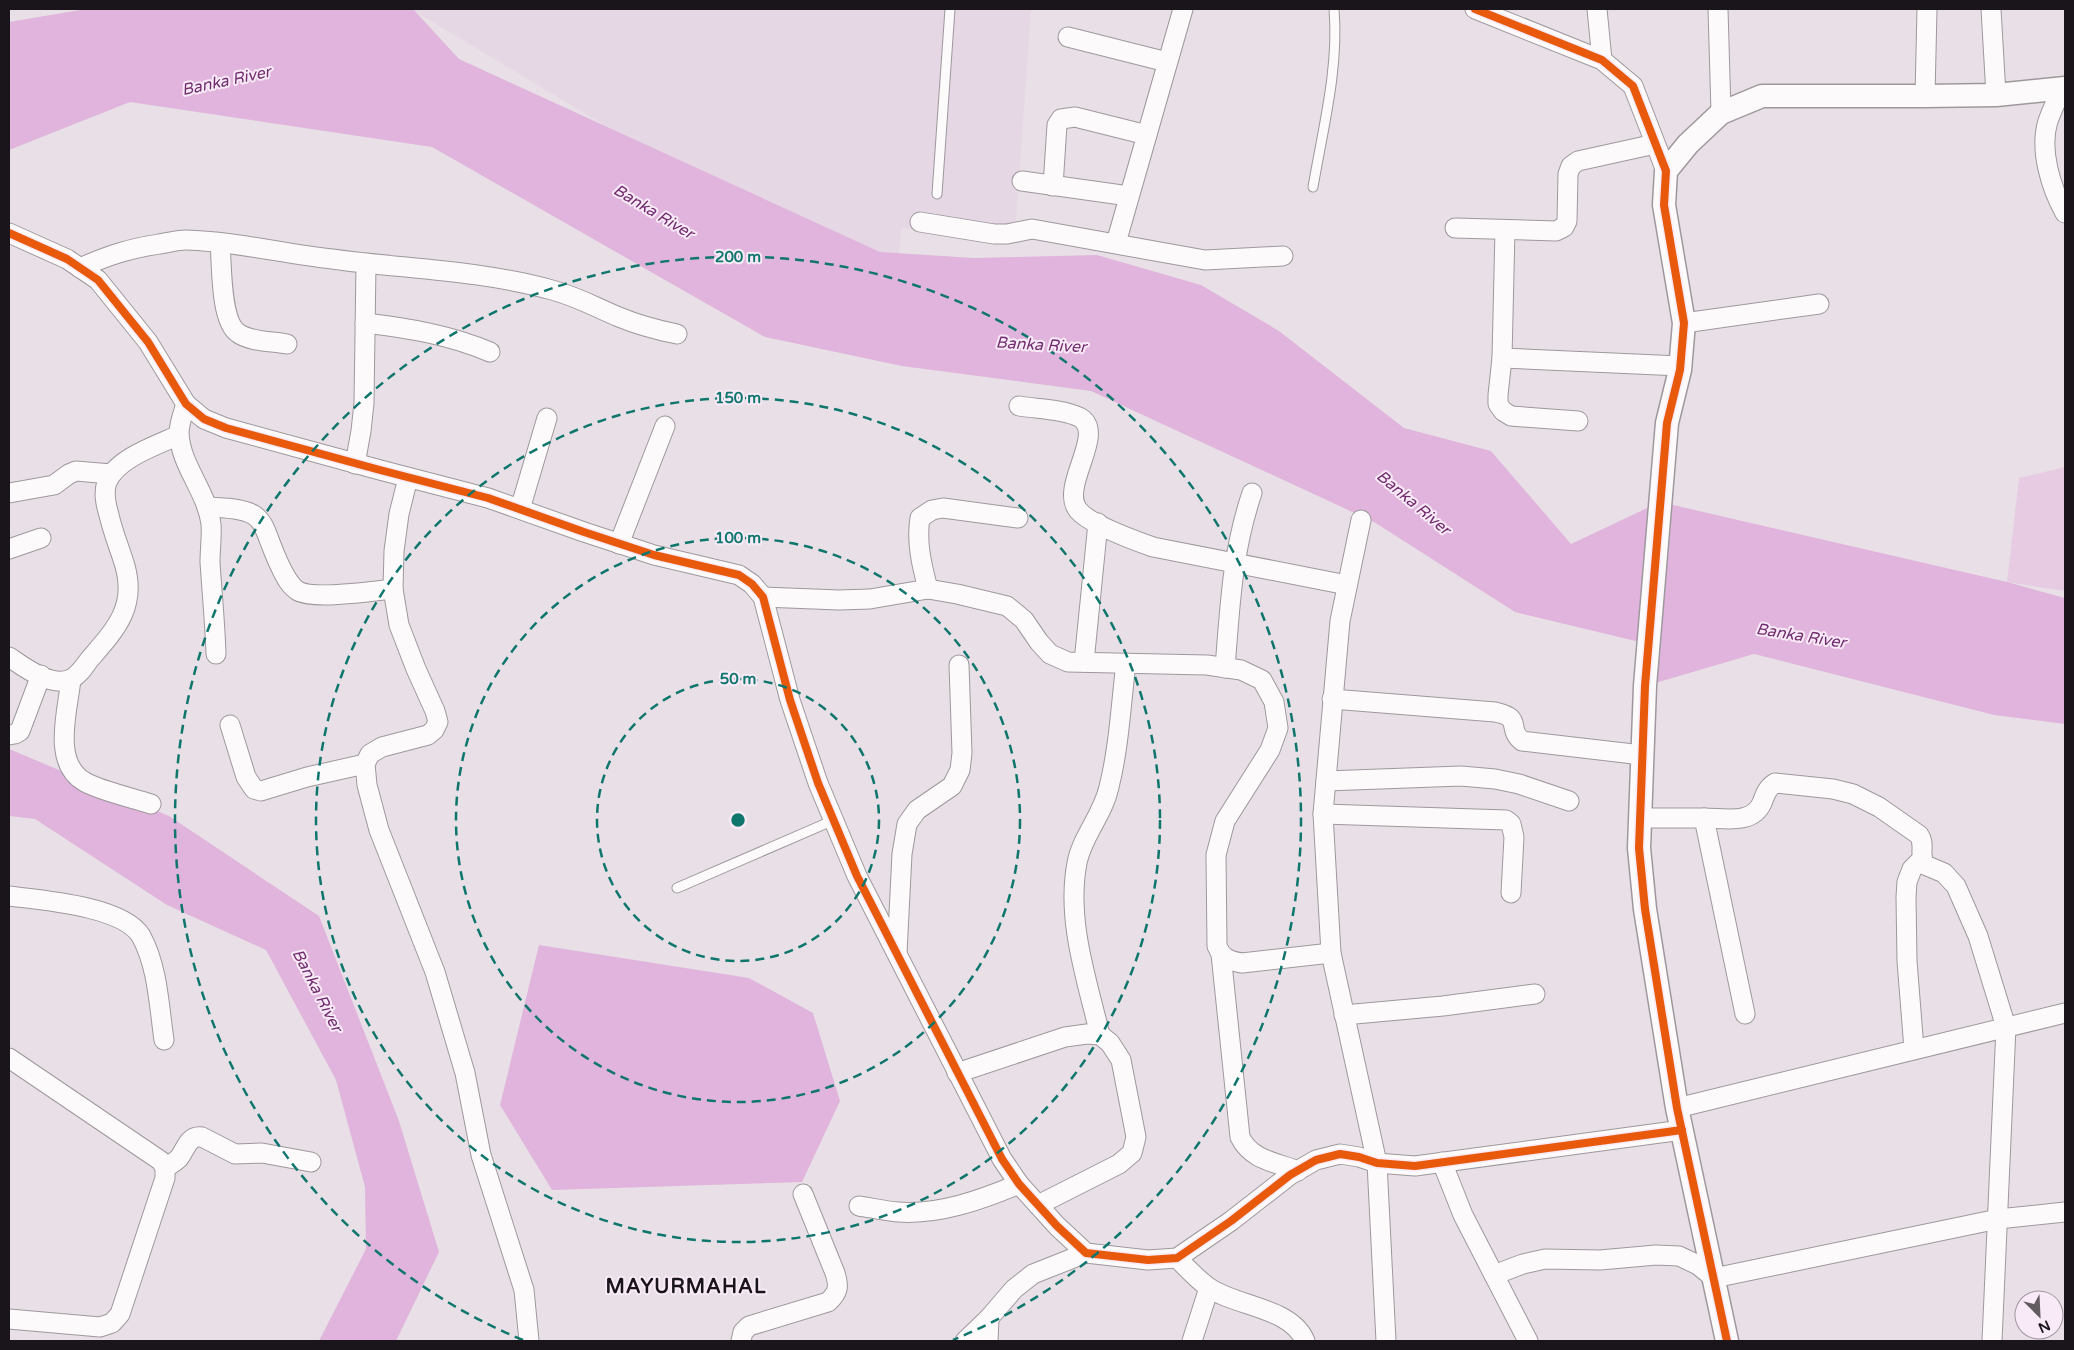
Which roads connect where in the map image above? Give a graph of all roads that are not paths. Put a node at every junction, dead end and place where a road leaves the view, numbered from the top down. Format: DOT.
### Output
graph roads {
  1 [pos="950,9"];
  2 [pos="1183,9"];
  3 [pos="1334,9"];
  4 [pos="1474,9"];
  5 [pos="1597,9"];
  6 [pos="1718,9"];
  7 [pos="1928,9"];
  8 [pos="1991,9"];
  9 [pos="1068,37"];
  10 [pos="1602,60"];
  11 [pos="1167,62"];
  12 [pos="2064,89"];
  13 [pos="1996,95"];
  14 [pos="1924,96"];
  15 [pos="1721,112"];
  16 [pos="1146,135"];
  17 [pos="1655,144"];
  18 [pos="1666,171"];
  19 [pos="1022,181"];
  20 [pos="1052,186"];
  21 [pos="1313,187"];
  22 [pos="937,194"];
  23 [pos="1129,196"];
  24 [pos="2065,213"];
  25 [pos="920,222"];
  26 [pos="1455,228"];
  27 [pos="1505,230"];
  28 [pos="9,233"];
  29 [pos="220,243"];
  30 [pos="1116,243"];
  31 [pos="1283,256"];
  32 [pos="366,264"];
  33 [pos="80,268"];
  34 [pos="1819,304"];
  35 [pos="365,323"];
  36 [pos="1684,323"];
  37 [pos="677,334"];
  38 [pos="287,344"];
  39 [pos="490,352"];
  40 [pos="1502,358"];
  41 [pos="1680,366"];
  42 [pos="186,404"];
  43 [pos="1019,406"];
  44 [pos="547,418"];
  45 [pos="1578,421"];
  46 [pos="665,426"];
  47 [pos="179,435"];
  48 [pos="355,464"];
  49 [pos="111,474"];
  50 [pos="408,478"];
  51 [pos="9,493"];
  52 [pos="1252,493"];
  53 [pos="207,507"];
  54 [pos="520,509"];
  55 [pos="1018,518"];
  56 [pos="1360,520"];
  57 [pos="1098,523"];
  58 [pos="41,538"];
  59 [pos="618,544"];
  60 [pos="9,549"];
  61 [pos="1234,562"];
  62 [pos="1347,585"];
  63 [pos="393,589"];
  64 [pos="928,590"];
  65 [pos="762,597"];
  66 [pos="216,654"];
  67 [pos="9,657"];
  68 [pos="1084,662"];
  69 [pos="1126,663"];
  70 [pos="960,665"];
  71 [pos="1224,668"];
  72 [pos="42,675"];
  73 [pos="71,679"];
  74 [pos="1332,700"];
  75 [pos="230,724"];
  76 [pos="9,735"];
  77 [pos="1642,755"];
  78 [pos="366,764"];
  79 [pos="1326,781"];
  80 [pos="1569,801"];
  81 [pos="151,804"];
  82 [pos="1322,814"];
  83 [pos="1640,818"];
  84 [pos="1704,818"];
  85 [pos="834,820"];
  86 [pos="1922,860"];
  87 [pos="677,888"];
  88 [pos="1511,893"];
  89 [pos="9,896"];
  90 [pos="1331,953"];
  91 [pos="897,954"];
  92 [pos="1220,954"];
  93 [pos="1535,994"];
  94 [pos="2065,1012"];
  95 [pos="1745,1014"];
  96 [pos="1344,1015"];
  97 [pos="2006,1027"];
  98 [pos="1100,1035"];
  99 [pos="164,1040"];
  100 [pos="1914,1049"];
  101 [pos="9,1060"];
  102 [pos="958,1073"];
  103 [pos="1677,1108"];
  104 [pos="1682,1130"];
  105 [pos="311,1162"];
  106 [pos="1442,1162"];
  107 [pos="1377,1163"];
  108 [pos="165,1168"];
  109 [pos="1298,1171"];
  110 [pos="1019,1184"];
  111 [pos="803,1194"];
  112 [pos="1038,1205"];
  113 [pos="859,1206"];
  114 [pos="2065,1212"];
  115 [pos="1998,1219"];
  116 [pos="1086,1253"];
  117 [pos="1177,1258"];
  118 [pos="1494,1274"];
  119 [pos="1714,1278"];
  120 [pos="1209,1288"];
  121 [pos="989,1318"];
  122 [pos="9,1319"];
  123 [pos="529,1341"];
  124 [pos="741,1341"];
  125 [pos="965,1341"];
  126 [pos="988,1341"];
  127 [pos="1192,1341"];
  128 [pos="1305,1341"];
  129 [pos="1386,1341"];
  130 [pos="1528,1341"];
  131 [pos="1727,1341"];
  132 [pos="1992,1341"];
  1 -- 22 [label="lane"];
  2 -- 11 [label="street"];
  3 -- 21 [label="lane"];
  4 -- 10 [label="street"];
  5 -- 10 [label="street"];
  6 -- 15 [label="street"];
  7 -- 14 [label="street"];
  8 -- 13 [label="street"];
  9 -- 11 [label="street"];
  10 -- 17 [label="street"];
  11 -- 16 [label="street"];
  12 -- 13 [label="street"];
  12 -- 24 [label="street"];
  13 -- 14 [label="street"];
  14 -- 15 [label="street"];
  15 -- 18 [label="street"];
  16 -- 20 [label="street"];
  16 -- 23 [label="street"];
  17 -- 18 [label="street"];
  17 -- 27 [label="street"];
  18 -- 36 [label="street"];
  19 -- 20 [label="street"];
  20 -- 23 [label="street"];
  23 -- 30 [label="street"];
  25 -- 30 [label="street"];
  26 -- 27 [label="street"];
  27 -- 40 [label="street"];
  28 -- 33 [label="street"];
  29 -- 32 [label="street"];
  29 -- 33 [label="street"];
  29 -- 38 [label="street"];
  30 -- 31 [label="street"];
  32 -- 35 [label="street"];
  32 -- 37 [label="street"];
  33 -- 42 [label="street"];
  34 -- 36 [label="street"];
  35 -- 39 [label="street"];
  35 -- 48 [label="street"];
  36 -- 41 [label="street"];
  40 -- 41 [label="street"];
  40 -- 45 [label="street"];
  41 -- 77 [label="street"];
  42 -- 47 [label="street"];
  42 -- 48 [label="street"];
  43 -- 57 [label="street"];
  44 -- 54 [label="street"];
  46 -- 59 [label="street"];
  47 -- 49 [label="street"];
  47 -- 53 [label="street"];
  48 -- 50 [label="street"];
  49 -- 51 [label="street"];
  49 -- 73 [label="street"];
  50 -- 54 [label="street"];
  50 -- 63 [label="street"];
  52 -- 61 [label="street"];
  53 -- 63 [label="street"];
  53 -- 66 [label="street"];
  54 -- 59 [label="street"];
  55 -- 64 [label="street"];
  56 -- 62 [label="street"];
  57 -- 61 [label="street"];
  57 -- 68 [label="street"];
  58 -- 60 [label="street"];
  59 -- 65 [label="street"];
  61 -- 62 [label="street"];
  61 -- 71 [label="street"];
  62 -- 74 [label="street"];
  63 -- 78 [label="street"];
  64 -- 65 [label="street"];
  64 -- 68 [label="street"];
  65 -- 85 [label="street"];
  67 -- 72 [label="street"];
  68 -- 69 [label="street"];
  69 -- 71 [label="street"];
  69 -- 98 [label="street"];
  70 -- 91 [label="street"];
  71 -- 92 [label="street"];
  72 -- 73 [label="street"];
  72 -- 76 [label="street"];
  73 -- 81 [label="street"];
  74 -- 77 [label="street"];
  74 -- 79 [label="street"];
  75 -- 78 [label="street"];
  77 -- 83 [label="street"];
  78 -- 123 [label="street"];
  79 -- 80 [label="street"];
  79 -- 82 [label="street"];
  82 -- 88 [label="street"];
  82 -- 90 [label="street"];
  83 -- 84 [label="street"];
  83 -- 103 [label="street"];
  84 -- 86 [label="street"];
  84 -- 95 [label="street"];
  85 -- 87 [label="lane"];
  85 -- 91 [label="street"];
  86 -- 97 [label="street"];
  86 -- 100 [label="street"];
  89 -- 99 [label="street"];
  90 -- 92 [label="street"];
  90 -- 96 [label="street"];
  91 -- 102 [label="street"];
  92 -- 109 [label="street"];
  93 -- 96 [label="street"];
  94 -- 97 [label="street"];
  96 -- 107 [label="street"];
  97 -- 100 [label="street"];
  97 -- 115 [label="street"];
  98 -- 102 [label="street"];
  98 -- 112 [label="street"];
  100 -- 103 [label="street"];
  101 -- 108 [label="street"];
  102 -- 110 [label="street"];
  103 -- 104 [label="street"];
  104 -- 106 [label="street"];
  104 -- 119 [label="street"];
  105 -- 108 [label="street"];
  106 -- 107 [label="street"];
  106 -- 118 [label="street"];
  107 -- 109 [label="street"];
  107 -- 129 [label="street"];
  108 -- 122 [label="street"];
  109 -- 117 [label="street"];
  110 -- 112 [label="street"];
  110 -- 113 [label="street"];
  111 -- 124 [label="street"];
  112 -- 116 [label="street"];
  114 -- 115 [label="street"];
  115 -- 119 [label="street"];
  115 -- 132 [label="street"];
  116 -- 117 [label="street"];
  116 -- 121 [label="street"];
  117 -- 120 [label="street"];
  118 -- 119 [label="street"];
  118 -- 130 [label="street"];
  119 -- 131 [label="street"];
  120 -- 127 [label="street"];
  120 -- 128 [label="street"];
  121 -- 125 [label="street"];
  121 -- 126 [label="street"];
}
